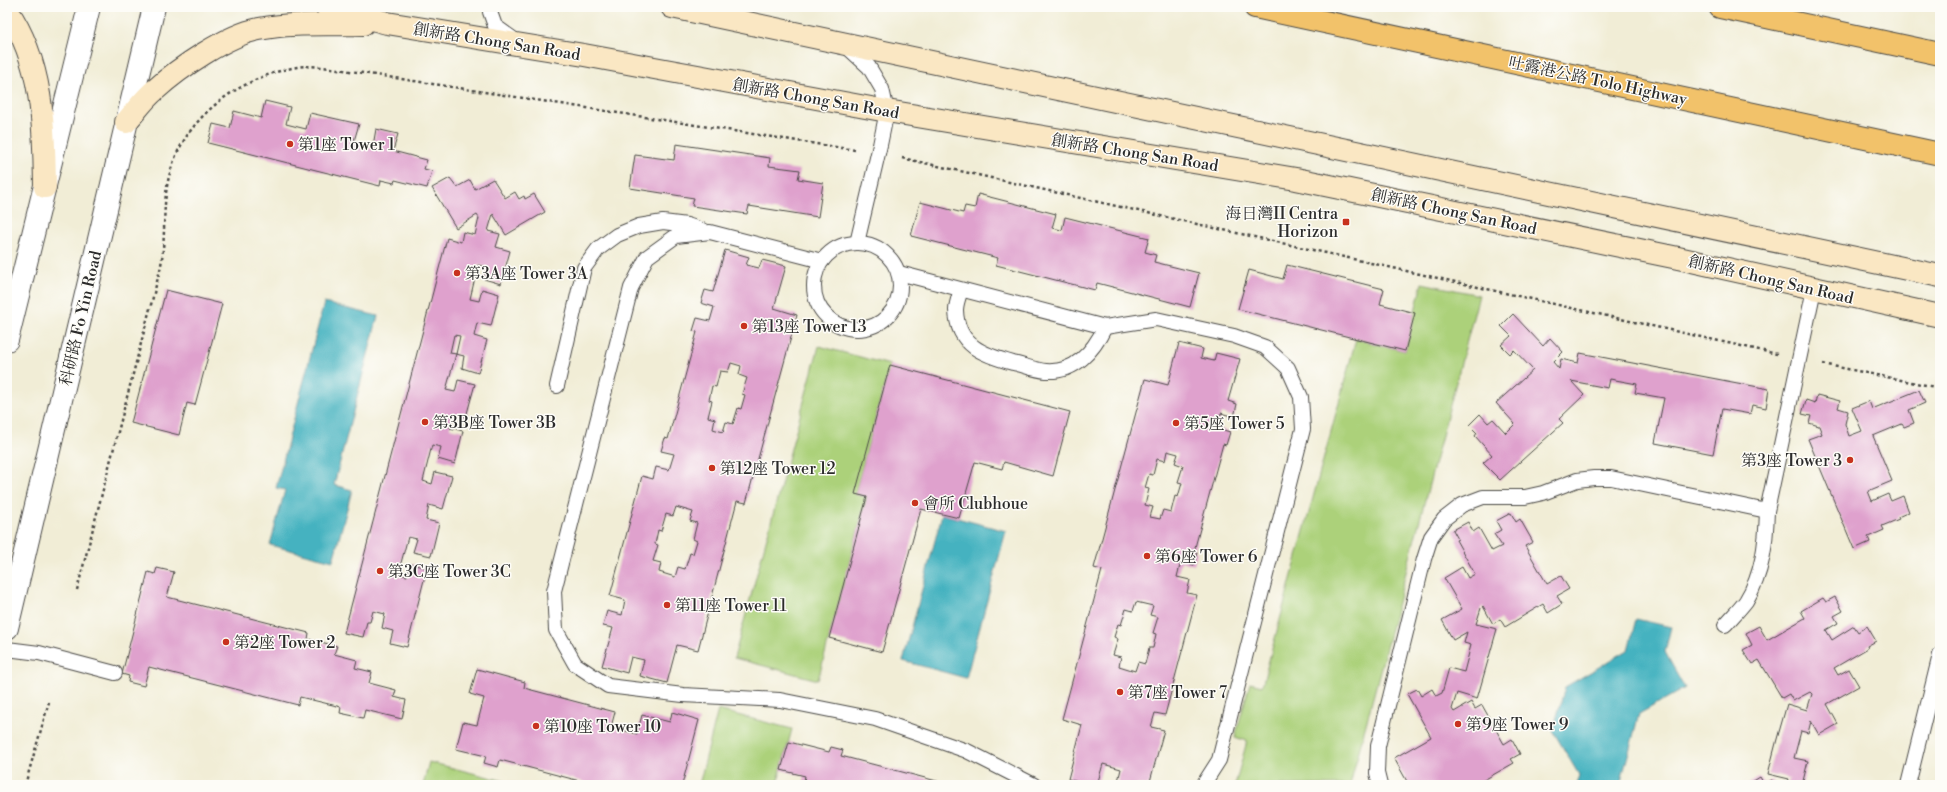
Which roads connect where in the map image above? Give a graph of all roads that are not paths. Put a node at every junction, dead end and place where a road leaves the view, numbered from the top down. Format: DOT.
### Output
graph roads {
  1 [pos="89,7"];
  2 [pos="154,7"];
  3 [pos="328,7"];
  4 [pos="492,7"];
  5 [pos="672,7"];
  6 [pos="1256,7"];
  7 [pos="1720,7"];
  8 [pos="7,10"];
  9 [pos="387,23"];
  10 [pos="520,44"];
  11 [pos="844,44"];
  12 [pos="1940,54"];
  13 [pos="887,111"];
  14 [pos="126,122"];
  15 [pos="1940,154"];
  16 [pos="45,187"];
  17 [pos="710,232"];
  18 [pos="857,243"];
  19 [pos="822,261"];
  20 [pos="899,272"];
  21 [pos="1940,276"];
  22 [pos="1814,289"];
  23 [pos="961,290"];
  24 [pos="1940,316"];
  25 [pos="1105,327"];
  26 [pos="7,340"];
  27 [pos="557,386"];
  28 [pos="1767,511"];
  29 [pos="1726,625"];
  30 [pos="7,628"];
  31 [pos="7,649"];
  32 [pos="1940,655"];
  33 [pos="115,673"];
  34 [pos="1034,785"];
  35 [pos="1203,785"];
  36 [pos="1380,785"];
  37 [pos="1908,785"];
  1 -- 16 [label="street"];
  2 -- 14 [label="street, 科研路 Fo Yin Road"];
  3 -- 9 [label="main road, 創新路 Chong San Road"];
  4 -- 10 [label="lane"];
  5 -- 11 [label="main road"];
  6 -- 15 [label="highway, 吐露港公路 Tolo Highway"];
  7 -- 12 [label="highway"];
  8 -- 16 [label="main road"];
  9 -- 10 [label="main road, 創新路 Chong San Road"];
  9 -- 14 [label="main road"];
  10 -- 13 [label="main road, 創新路 Chong San Road"];
  11 -- 13 [label="lane"];
  11 -- 21 [label="main road"];
  13 -- 18 [label="lane"];
  13 -- 22 [label="main road, 創新路 Chong San Road"];
  14 -- 30 [label="street, 科研路 Fo Yin Road"];
  16 -- 26 [label="street"];
  17 -- 19 [label="lane"];
  17 -- 27 [label="lane"];
  17 -- 34 [label="lane"];
  18 -- 19 [label="lane"];
  18 -- 20 [label="lane"];
  19 -- 20 [label="lane"];
  20 -- 23 [label="lane"];
  22 -- 24 [label="main road, 創新路 Chong San Road"];
  22 -- 28 [label="lane"];
  23 -- 25 [label="lane"];
  23 -- 25 [label="lane"];
  25 -- 35 [label="lane"];
  28 -- 29 [label="lane"];
  28 -- 36 [label="lane"];
  31 -- 33 [label="lane"];
  32 -- 37 [label="lane"];
}
